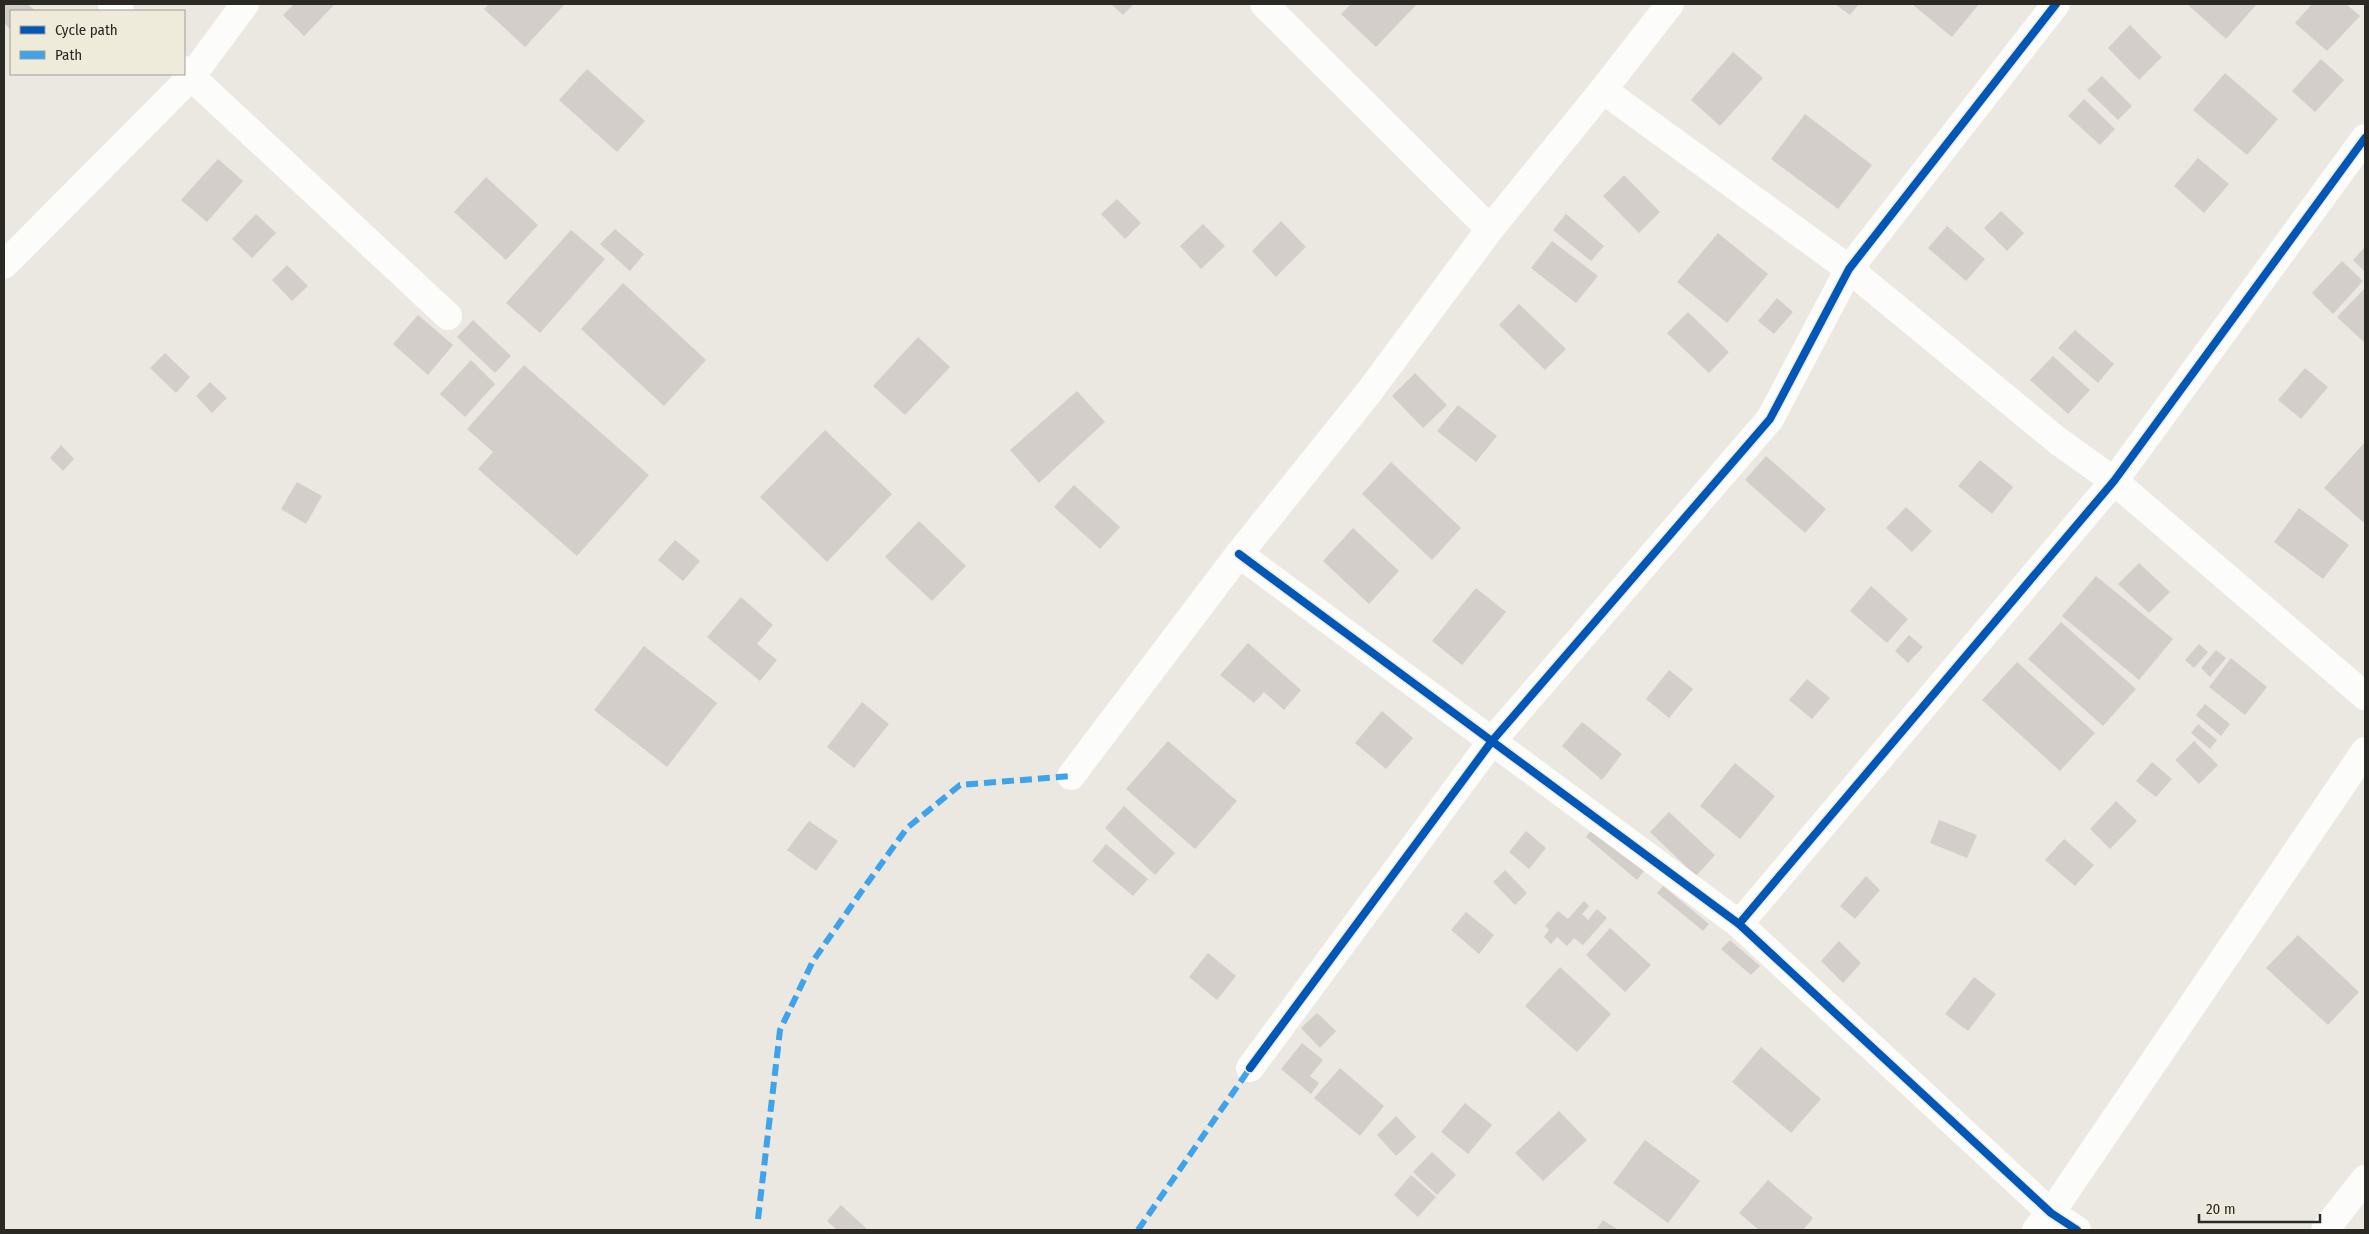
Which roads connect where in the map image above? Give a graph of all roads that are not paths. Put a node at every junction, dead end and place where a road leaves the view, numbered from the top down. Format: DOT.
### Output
graph roads {
  1 [pos="245,4"];
  2 [pos="1264,4"];
  3 [pos="1670,4"];
  4 [pos="2056,4"];
  5 [pos="187,74"];
  6 [pos="1603,90"];
  7 [pos="2365,138"];
  8 [pos="1490,229"];
  9 [pos="4,265"];
  10 [pos="1849,269"];
  11 [pos="448,316"];
  12 [pos="2114,481"];
  13 [pos="1239,554"];
  14 [pos="2365,696"];
  15 [pos="1492,741"];
  16 [pos="2365,751"];
  17 [pos="1071,776"];
  18 [pos="1739,924"];
  19 [pos="1250,1068"];
  20 [pos="2365,1179"];
  21 [pos="2043,1222"];
  22 [pos="2077,1230"];
  23 [pos="2326,1230"];
  1 -- 5 [label="street"];
  2 -- 8 [label="street"];
  3 -- 6 [label="street"];
  4 -- 10 [label="street"];
  5 -- 9 [label="street"];
  5 -- 11 [label="street"];
  6 -- 8 [label="street"];
  6 -- 10 [label="street"];
  7 -- 12 [label="street"];
  8 -- 13 [label="street"];
  10 -- 12 [label="street"];
  10 -- 15 [label="street"];
  12 -- 14 [label="street"];
  12 -- 18 [label="street"];
  13 -- 15 [label="street"];
  13 -- 17 [label="street"];
  15 -- 18 [label="street"];
  15 -- 19 [label="street"];
  16 -- 21 [label="street"];
  18 -- 21 [label="street"];
  20 -- 23 [label="street"];
  21 -- 22 [label="street"];
}
